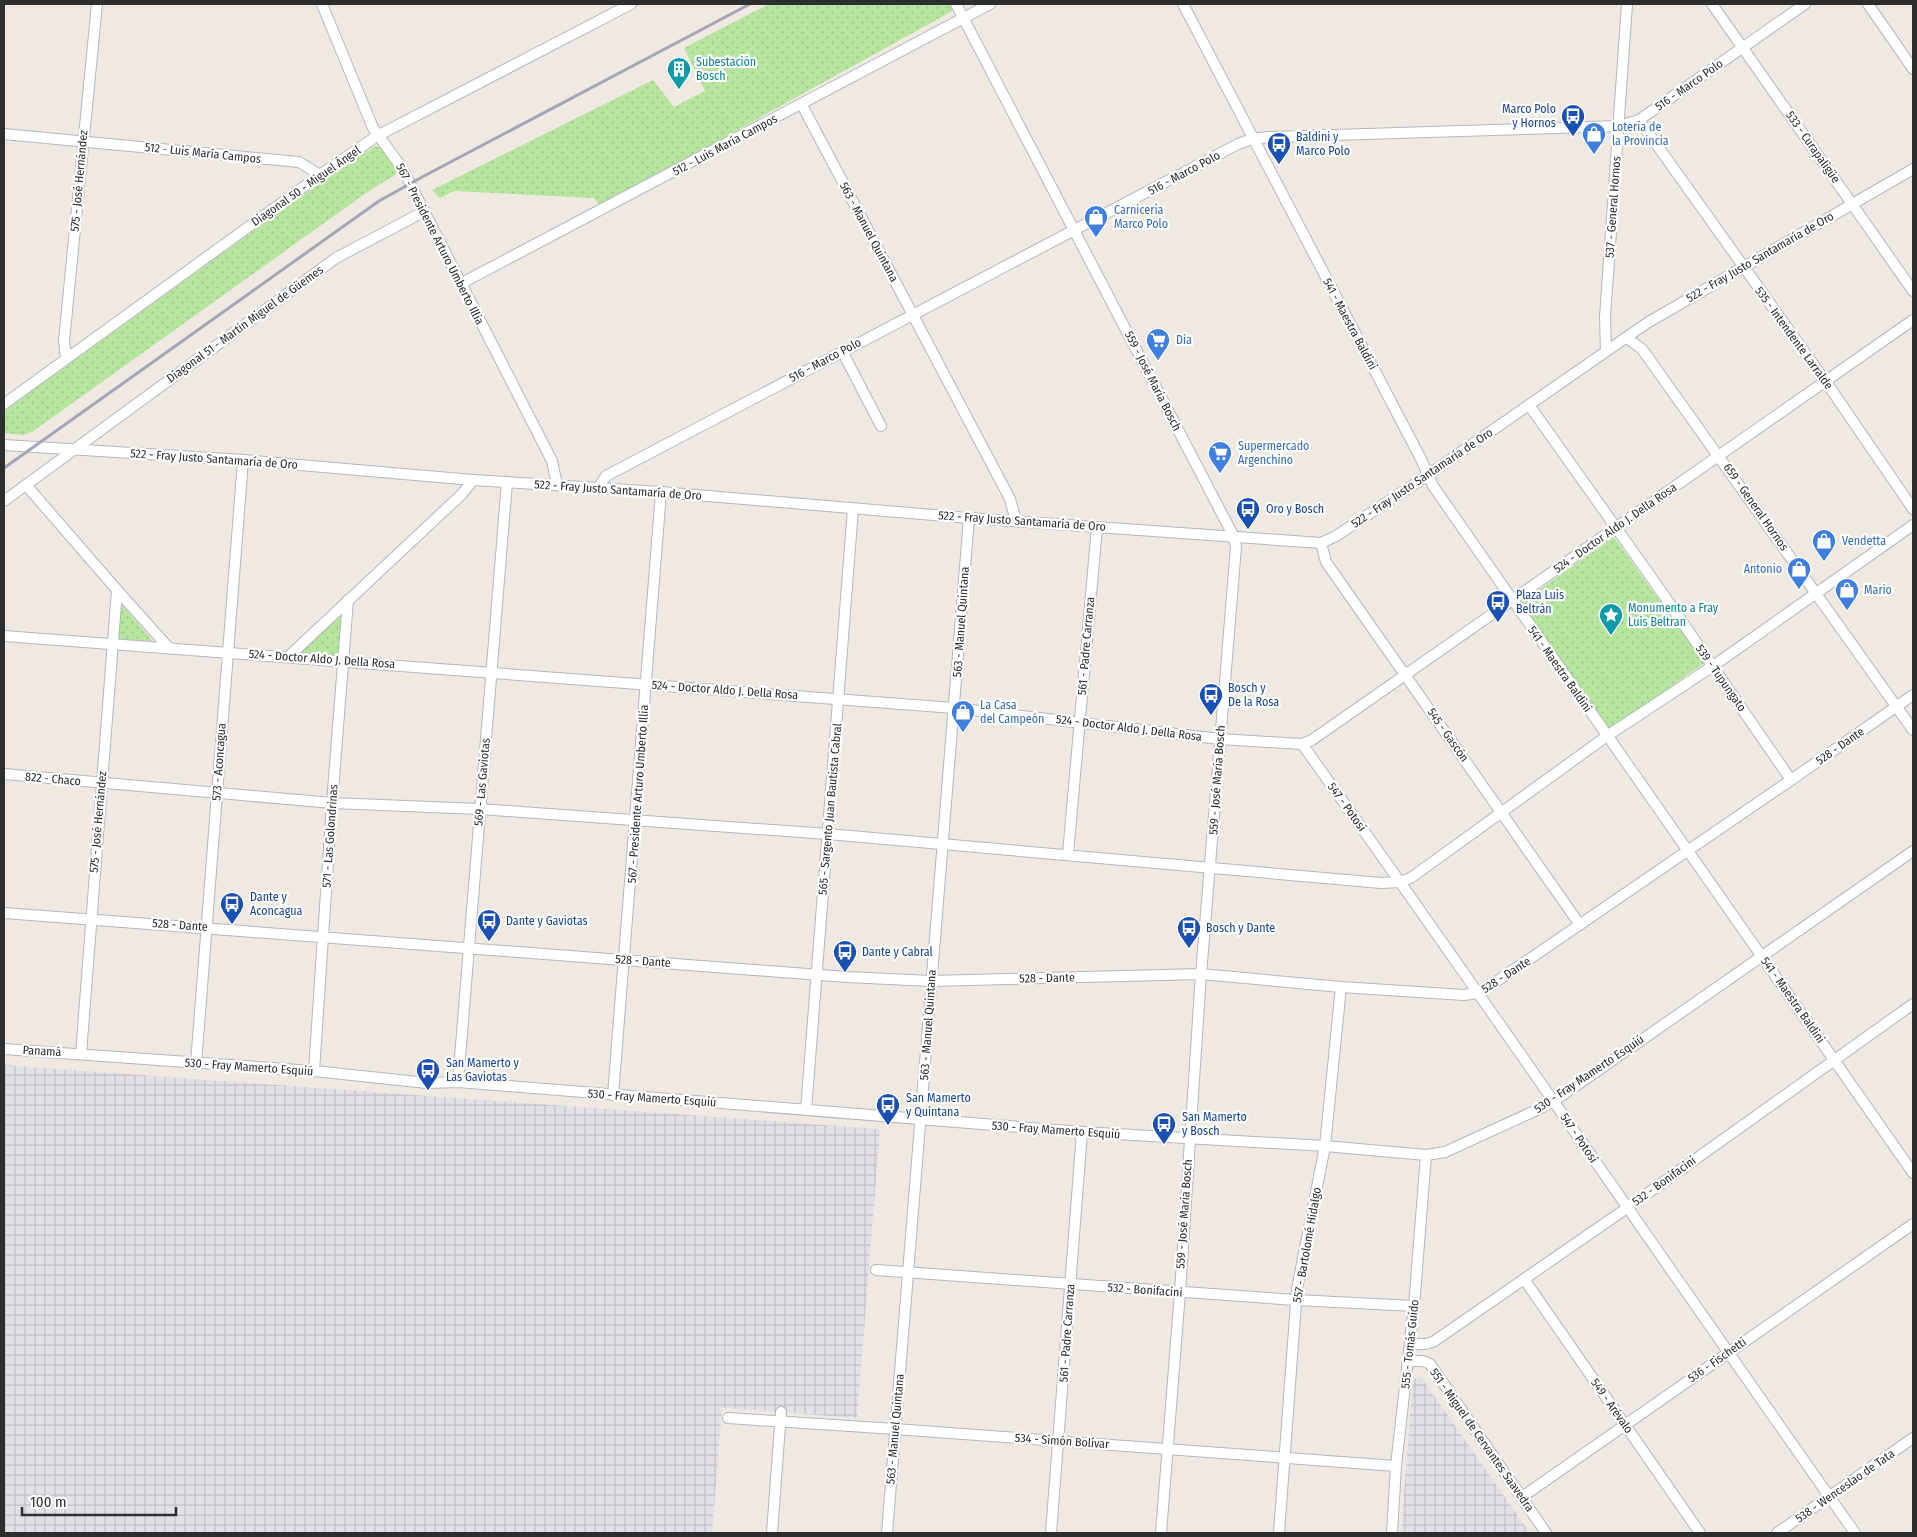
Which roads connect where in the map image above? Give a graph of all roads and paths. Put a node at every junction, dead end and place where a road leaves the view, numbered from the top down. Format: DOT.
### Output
graph roads {
  1 [pos="97,4"];
  2 [pos="322,4"];
  3 [pos="631,4"];
  4 [pos="956,4"];
  5 [pos="990,4"];
  6 [pos="1183,4"];
  7 [pos="1627,4"];
  8 [pos="1712,4"];
  9 [pos="1805,4"];
  10 [pos="1868,4"];
  11 [pos="964,18"];
  12 [pos="1743,48"];
  13 [pos="1913,69"];
  14 [pos="802,105"];
  15 [pos="1639,120"];
  16 [pos="1619,126"];
  17 [pos="4,134"];
  18 [pos="377,136"];
  19 [pos="1252,139"];
  20 [pos="82,141"];
  21 [pos="1913,169"];
  22 [pos="320,175"];
  23 [pos="1853,203"];
  24 [pos="425,211"];
  25 [pos="1075,230"];
  26 [pos="1743,266"];
  27 [pos="460,284"];
  28 [pos="1913,291"];
  29 [pos="913,314"];
  30 [pos="1913,320"];
  31 [pos="1627,338"];
  32 [pos="842,351"];
  33 [pos="1606,351"];
  34 [pos="66,358"];
  35 [pos="1826,382"];
  36 [pos="4,404"];
  37 [pos="1530,405"];
  38 [pos="881,426"];
  39 [pos="4,445"];
  40 [pos="74,450"];
  41 [pos="1720,456"];
  42 [pos="243,460"];
  43 [pos="1428,476"];
  44 [pos="473,480"];
  45 [pos="507,482"];
  46 [pos="26,485"];
  47 [pos="557,485"];
  48 [pos="598,488"];
  49 [pos="661,492"];
  50 [pos="4,501"];
  51 [pos="853,509"];
  52 [pos="1913,509"];
  53 [pos="969,518"];
  54 [pos="1016,521"];
  55 [pos="1913,525"];
  56 [pos="1097,527"];
  57 [pos="1617,528"];
  58 [pos="1234,537"];
  59 [pos="1321,542"];
  60 [pos="117,590"];
  61 [pos="1817,594"];
  62 [pos="348,600"];
  63 [pos="1512,601"];
  64 [pos="4,636"];
  65 [pos="113,644"];
  66 [pos="169,648"];
  67 [pos="227,652"];
  68 [pos="288,657"];
  69 [pos="343,662"];
  70 [pos="1713,666"];
  71 [pos="492,672"];
  72 [pos="1405,675"];
  73 [pos="646,685"];
  74 [pos="1913,695"];
  75 [pos="838,698"];
  76 [pos="1896,706"];
  77 [pos="954,708"];
  78 [pos="1080,722"];
  79 [pos="1913,730"];
  80 [pos="1607,736"];
  81 [pos="1220,739"];
  82 [pos="1302,744"];
  83 [pos="4,774"];
  84 [pos="1792,780"];
  85 [pos="102,783"];
  86 [pos="218,792"];
  87 [pos="332,802"];
  88 [pos="480,809"];
  89 [pos="1502,812"];
  90 [pos="636,820"];
  91 [pos="828,834"];
  92 [pos="942,844"];
  93 [pos="1913,850"];
  94 [pos="1688,851"];
  95 [pos="1068,854"];
  96 [pos="1210,868"];
  97 [pos="1401,882"];
  98 [pos="4,913"];
  99 [pos="90,918"];
  100 [pos="1580,925"];
  101 [pos="206,927"];
  102 [pos="323,937"];
  103 [pos="468,948"];
  104 [pos="1762,956"];
  105 [pos="625,960"];
  106 [pos="816,974"];
  107 [pos="1201,974"];
  108 [pos="931,981"];
  109 [pos="1341,987"];
  110 [pos="1478,993"];
  111 [pos="1913,1004"];
  112 [pos="4,1049"];
  113 [pos="81,1054"];
  114 [pos="1834,1059"];
  115 [pos="196,1064"];
  116 [pos="314,1071"];
  117 [pos="458,1082"];
  118 [pos="613,1095"];
  119 [pos="1554,1101"];
  120 [pos="806,1110"];
  121 [pos="921,1119"];
  122 [pos="1082,1132"];
  123 [pos="1189,1138"];
  124 [pos="1325,1146"];
  125 [pos="1426,1155"];
  126 [pos="1913,1173"];
  127 [pos="1627,1208"];
  128 [pos="1913,1224"];
  129 [pos="876,1270"];
  130 [pos="908,1273"];
  131 [pos="1524,1279"];
  132 [pos="1070,1285"];
  133 [pos="1180,1292"];
  134 [pos="1296,1300"];
  135 [pos="1414,1306"];
  136 [pos="1410,1344"];
  137 [pos="1728,1353"];
  138 [pos="1408,1361"];
  139 [pos="781,1417"];
  140 [pos="728,1418"];
  141 [pos="1625,1424"];
  142 [pos="895,1428"];
  143 [pos="1913,1438"];
  144 [pos="1059,1441"];
  145 [pos="1167,1449"];
  146 [pos="1284,1458"];
  147 [pos="1396,1466"];
  148 [pos="1829,1496"];
  149 [pos="1522,1497"];
  150 [pos="772,1533"];
  151 [pos="887,1533"];
  152 [pos="1052,1533"];
  153 [pos="1160,1533"];
  154 [pos="1279,1533"];
  155 [pos="1392,1533"];
  156 [pos="1546,1533"];
  157 [pos="1700,1533"];
  158 [pos="1777,1533"];
  159 [pos="1855,1533"];
  1 -- 20 [label="street, 575 - José Hernández"];
  2 -- 18 [label="street, 567 - Presidente Arturo Umberto Illia"];
  3 -- 18 [label="street, Diagonal 50 - Miguel Ángel"];
  4 -- 11 [label="street, 559 - José María Bosch"];
  5 -- 11 [label="street, 512 - Luis María Campos"];
  6 -- 19 [label="street, 541 - Maestra Baldini"];
  7 -- 16 [label="street, 537 - General Hornos"];
  8 -- 12 [label="street, 533 - Curapaligüe"];
  9 -- 12 [label="street, 516 - Marco Polo"];
  10 -- 13 [label="street"];
  11 -- 14 [label="street, 512 - Luis María Campos"];
  11 -- 25 [label="street, 559 - José María Bosch"];
  12 -- 15 [label="street, 516 - Marco Polo"];
  12 -- 23 [label="street, 533 - Curapaligüe"];
  14 -- 27 [label="street, 512 - Luis María Campos"];
  14 -- 29 [label="street, 563 - Manuel Quintana"];
  15 -- 16 [label="street, 516 - Marco Polo"];
  15 -- 26 [label="street, 535 - Intendente Larralde"];
  16 -- 19 [label="street, 516 - Marco Polo"];
  16 -- 33 [label="street, 537 - General Hornos"];
  17 -- 20 [label="street, 512 - Luis María Campos"];
  18 -- 22 [label="street, Diagonal 50 - Miguel Ángel"];
  18 -- 24 [label="street, 567 - Presidente Arturo Umberto Illia"];
  19 -- 25 [label="street, 516 - Marco Polo"];
  19 -- 43 [label="street, 541 - Maestra Baldini"];
  20 -- 22 [label="street, 512 - Luis María Campos"];
  20 -- 34 [label="street, 575 - José Hernández"];
  21 -- 23 [label="street, 522 - Fray Justo Santamaría de Oro"];
  22 -- 34 [label="street, Diagonal 50 - Miguel Ángel"];
  23 -- 26 [label="street, 522 - Fray Justo Santamaría de Oro"];
  23 -- 28 [label="street, 533 - Curapaligüe"];
  24 -- 27 [label="street, 567 - Presidente Arturo Umberto Illia"];
  24 -- 40 [label="street, Diagonal 51 - Martín Miguel de Güemes"];
  25 -- 29 [label="street, 516 - Marco Polo"];
  25 -- 58 [label="street, 559 - José María Bosch"];
  26 -- 31 [label="street, 522 - Fray Justo Santamaría de Oro"];
  26 -- 35 [label="street, 535 - Intendente Larralde"];
  27 -- 47 [label="street, 567 - Presidente Arturo Umberto Illia"];
  29 -- 32 [label="street, 516 - Marco Polo"];
  29 -- 54 [label="street, 563 - Manuel Quintana"];
  30 -- 35 [label="street, 524 - Doctor Aldo J. Della Rosa"];
  31 -- 33 [label="street, 522 - Fray Justo Santamaría de Oro"];
  31 -- 41 [label="street, 659 - General Hornos"];
  32 -- 38 [label="street"];
  32 -- 48 [label="street, 516 - Marco Polo"];
  33 -- 37 [label="street, 522 - Fray Justo Santamaría de Oro"];
  34 -- 36 [label="street, Diagonal 50 - Miguel Ángel"];
  35 -- 41 [label="street, 524 - Doctor Aldo J. Della Rosa"];
  35 -- 52 [label="street, 535 - Intendente Larralde"];
  37 -- 43 [label="street, 522 - Fray Justo Santamaría de Oro"];
  37 -- 57 [label="street, 539 - Tupungato"];
  39 -- 40 [label="street, 522 - Fray Justo Santamaría de Oro"];
  40 -- 42 [label="street, 522 - Fray Justo Santamaría de Oro"];
  40 -- 46 [label="street, Diagonal 51 - Martín Miguel de Güemes"];
  41 -- 57 [label="street, 524 - Doctor Aldo J. Della Rosa"];
  41 -- 61 [label="street, 659 - General Hornos"];
  42 -- 44 [label="street, 522 - Fray Justo Santamaría de Oro"];
  42 -- 67 [label="street, 573 - Aconcagua"];
  43 -- 59 [label="street, 522 - Fray Justo Santamaría de Oro"];
  43 -- 63 [label="street, 541 - Maestra Baldini"];
  44 -- 45 [label="street, 522 - Fray Justo Santamaría de Oro"];
  44 -- 62 [label="street"];
  45 -- 47 [label="street, 522 - Fray Justo Santamaría de Oro"];
  45 -- 71 [label="street, 569 - Las Gaviotas"];
  46 -- 50 [label="street, Diagonal 51 - Martín Miguel de Güemes"];
  46 -- 60 [label="street"];
  47 -- 48 [label="street, 522 - Fray Justo Santamaría de Oro"];
  48 -- 49 [label="street, 522 - Fray Justo Santamaría de Oro"];
  49 -- 51 [label="street, 522 - Fray Justo Santamaría de Oro"];
  49 -- 73 [label="street, 567 - Presidente Arturo Umberto Illia"];
  51 -- 53 [label="street, 522 - Fray Justo Santamaría de Oro"];
  51 -- 75 [label="street, 565 - Sargento Juan Bautista Cabral"];
  53 -- 54 [label="street, 522 - Fray Justo Santamaría de Oro"];
  53 -- 77 [label="street, 563 - Manuel Quintana"];
  54 -- 56 [label="street, 522 - Fray Justo Santamaría de Oro"];
  55 -- 61 [label="street"];
  56 -- 58 [label="street, 522 - Fray Justo Santamaría de Oro"];
  56 -- 78 [label="street, 561 - Padre Carranza"];
  57 -- 63 [label="street, 524 - Doctor Aldo J. Della Rosa"];
  57 -- 70 [label="street, 539 - Tupungato"];
  58 -- 59 [label="street, 522 - Fray Justo Santamaría de Oro"];
  58 -- 81 [label="street, 559 - José María Bosch"];
  59 -- 72 [label="street, 545 - Gascón"];
  60 -- 65 [label="street, 575 - José Hernández"];
  60 -- 66 [label="street"];
  61 -- 70 [label="street"];
  61 -- 76 [label="street, 659 - General Hornos"];
  62 -- 68 [label="street"];
  62 -- 69 [label="street, 571 - Las Golondrinas"];
  63 -- 72 [label="street, 524 - Doctor Aldo J. Della Rosa"];
  63 -- 80 [label="street, 541 - Maestra Baldini"];
  64 -- 65 [label="street, 524 - Doctor Aldo J. Della Rosa"];
  65 -- 66 [label="street, 524 - Doctor Aldo J. Della Rosa"];
  65 -- 85 [label="street, 575 - José Hernández"];
  66 -- 67 [label="street, 524 - Doctor Aldo J. Della Rosa"];
  67 -- 68 [label="street, 524 - Doctor Aldo J. Della Rosa"];
  67 -- 86 [label="street, 573 - Aconcagua"];
  68 -- 69 [label="street, 524 - Doctor Aldo J. Della Rosa"];
  69 -- 71 [label="street, 524 - Doctor Aldo J. Della Rosa"];
  69 -- 87 [label="street, 571 - Las Golondrinas"];
  70 -- 80 [label="street"];
  70 -- 84 [label="street, 539 - Tupungato"];
  71 -- 73 [label="street, 524 - Doctor Aldo J. Della Rosa"];
  71 -- 88 [label="street, 569 - Las Gaviotas"];
  72 -- 82 [label="street, 524 - Doctor Aldo J. Della Rosa"];
  72 -- 89 [label="street, 545 - Gascón"];
  73 -- 75 [label="street, 524 - Doctor Aldo J. Della Rosa"];
  73 -- 90 [label="street, 567 - Presidente Arturo Umberto Illia"];
  74 -- 76 [label="street, 528 - Dante"];
  75 -- 77 [label="street, 524 - Doctor Aldo J. Della Rosa"];
  75 -- 91 [label="street, 565 - Sargento Juan Bautista Cabral"];
  76 -- 79 [label="street, 659 - General Hornos"];
  76 -- 84 [label="street, 528 - Dante"];
  77 -- 78 [label="street, 524 - Doctor Aldo J. Della Rosa"];
  77 -- 92 [label="street, 563 - Manuel Quintana"];
  78 -- 81 [label="street, 524 - Doctor Aldo J. Della Rosa"];
  78 -- 95 [label="street, 561 - Padre Carranza"];
  80 -- 89 [label="street"];
  80 -- 94 [label="street, 541 - Maestra Baldini"];
  81 -- 82 [label="street, 524 - Doctor Aldo J. Della Rosa"];
  81 -- 96 [label="street, 559 - José María Bosch"];
  82 -- 97 [label="street, 547 - Potosí"];
  83 -- 85 [label="street, 822 - Chaco"];
  84 -- 94 [label="street, 528 - Dante"];
  85 -- 86 [label="street, 822 - Chaco"];
  85 -- 99 [label="street, 575 - José Hernández"];
  86 -- 87 [label="street, 822 - Chaco"];
  86 -- 101 [label="street, 573 - Aconcagua"];
  87 -- 88 [label="street, 822 - Chaco"];
  87 -- 102 [label="street, 571 - Las Golondrinas"];
  88 -- 90 [label="street, 822 - Chaco"];
  88 -- 103 [label="street, 569 - Las Gaviotas"];
  89 -- 97 [label="street"];
  89 -- 100 [label="street, 545 - Gascón"];
  90 -- 91 [label="street, 822 - Chaco"];
  90 -- 105 [label="street, 567 - Presidente Arturo Umberto Illia"];
  91 -- 92 [label="street, 822 - Chaco"];
  91 -- 106 [label="street, 565 - Sargento Juan Bautista Cabral"];
  92 -- 95 [label="street, 822 - Chaco"];
  92 -- 108 [label="street, 563 - Manuel Quintana"];
  93 -- 104 [label="street, 530 - Fray Mamerto Esquiú"];
  94 -- 100 [label="street, 528 - Dante"];
  94 -- 104 [label="street, 541 - Maestra Baldini"];
  95 -- 96 [label="street, 822 - Chaco"];
  96 -- 97 [label="street, 822 - Chaco"];
  96 -- 107 [label="street, 559 - José María Bosch"];
  97 -- 110 [label="street, 547 - Potosí"];
  98 -- 99 [label="street, 528 - Dante"];
  99 -- 101 [label="street, 528 - Dante"];
  99 -- 113 [label="street, 575 - José Hernández"];
  100 -- 110 [label="street, 528 - Dante"];
  101 -- 102 [label="street, 528 - Dante"];
  101 -- 115 [label="street, 573 - Aconcagua"];
  102 -- 103 [label="street, 528 - Dante"];
  102 -- 116 [label="street, 571 - Las Golondrinas"];
  103 -- 105 [label="street, 528 - Dante"];
  103 -- 117 [label="street, 569 - Las Gaviotas"];
  104 -- 114 [label="street, 541 - Maestra Baldini"];
  104 -- 119 [label="street, 530 - Fray Mamerto Esquiú"];
  105 -- 106 [label="street, 528 - Dante"];
  105 -- 118 [label="street, 567 - Presidente Arturo Umberto Illia"];
  106 -- 108 [label="street, 528 - Dante"];
  106 -- 120 [label="street, 565 - Sargento Juan Bautista Cabral"];
  107 -- 108 [label="street, 528 - Dante"];
  107 -- 109 [label="street, 528 - Dante"];
  107 -- 123 [label="street, 559 - José María Bosch"];
  108 -- 121 [label="street, 563 - Manuel Quintana"];
  109 -- 110 [label="street, 528 - Dante"];
  109 -- 124 [label="street, 557 - Bartolomé Hidalgo"];
  110 -- 119 [label="street, 547 - Potosí"];
  111 -- 114 [label="street, 532 - Bonifacini"];
  112 -- 113 [label="street, Panamá"];
  113 -- 115 [label="street, 530 - Fray Mamerto Esquiú"];
  114 -- 126 [label="street, 541 - Maestra Baldini"];
  114 -- 127 [label="street, 532 - Bonifacini"];
  115 -- 116 [label="street, 530 - Fray Mamerto Esquiú"];
  116 -- 117 [label="street, 530 - Fray Mamerto Esquiú"];
  117 -- 118 [label="street, 530 - Fray Mamerto Esquiú"];
  118 -- 120 [label="street, 530 - Fray Mamerto Esquiú"];
  119 -- 125 [label="street, 530 - Fray Mamerto Esquiú"];
  119 -- 127 [label="street, 547 - Potosí"];
  120 -- 121 [label="street, 530 - Fray Mamerto Esquiú"];
  121 -- 122 [label="street, 530 - Fray Mamerto Esquiú"];
  121 -- 130 [label="street, 563 - Manuel Quintana"];
  122 -- 123 [label="street, 530 - Fray Mamerto Esquiú"];
  122 -- 132 [label="street, 561 - Padre Carranza"];
  123 -- 124 [label="street, 530 - Fray Mamerto Esquiú"];
  123 -- 133 [label="street, 559 - José María Bosch"];
  124 -- 125 [label="street, 530 - Fray Mamerto Esquiú"];
  124 -- 134 [label="street, 557 - Bartolomé Hidalgo"];
  125 -- 135 [label="street, 555 - Tomás Guido"];
  127 -- 131 [label="street, 532 - Bonifacini"];
  127 -- 137 [label="street, 547 - Potosí"];
  128 -- 137 [label="street, 536 - Fischetti"];
  129 -- 130 [label="street, 532 - Bonifacini"];
  130 -- 132 [label="street, 532 - Bonifacini"];
  130 -- 142 [label="street, 563 - Manuel Quintana"];
  131 -- 136 [label="street, 532 - Bonifacini"];
  131 -- 141 [label="street, 549 - Arévalo"];
  132 -- 133 [label="street, 532 - Bonifacini"];
  132 -- 144 [label="street, 561 - Padre Carranza"];
  133 -- 134 [label="street, 532 - Bonifacini"];
  133 -- 145 [label="street, 559 - José María Bosch"];
  134 -- 135 [label="street, 532 - Bonifacini"];
  134 -- 146 [label="street, 557 - Bartolomé Hidalgo"];
  135 -- 136 [label="street, 555 - Tomás Guido"];
  136 -- 138 [label="street, 555 - Tomás Guido"];
  137 -- 141 [label="street, 536 - Fischetti"];
  137 -- 148 [label="street, 547 - Potosí"];
  138 -- 147 [label="street, 555 - Tomás Guido"];
  138 -- 149 [label="street, 551 - Miguel de Cervantes Saavedra"];
  139 -- 140 [label="street, 534 - Simón Bolívar"];
  139 -- 142 [label="street, 534 - Simón Bolívar"];
  139 -- 150 [label="street"];
  141 -- 149 [label="street, 536 - Fischetti"];
  141 -- 157 [label="street, 549 - Arévalo"];
  142 -- 144 [label="street, 534 - Simón Bolívar"];
  142 -- 151 [label="street, 563 - Manuel Quintana"];
  143 -- 148 [label="street, 538 - Wenceslao de Tata"];
  144 -- 145 [label="street, 534 - Simón Bolívar"];
  144 -- 152 [label="street, 561 - Padre Carranza"];
  145 -- 146 [label="street, 534 - Simón Bolívar"];
  145 -- 153 [label="street, 559 - José María Bosch"];
  146 -- 147 [label="street, 534 - Simón Bolívar"];
  146 -- 154 [label="street, 557 - Bartolomé Hidalgo"];
  147 -- 155 [label="street, 555 - Tomás Guido"];
  148 -- 158 [label="street, 538 - Wenceslao de Tata"];
  148 -- 159 [label="street, 547 - Potosí"];
  149 -- 156 [label="street, 551 - Miguel de Cervantes Saavedra"];
}
